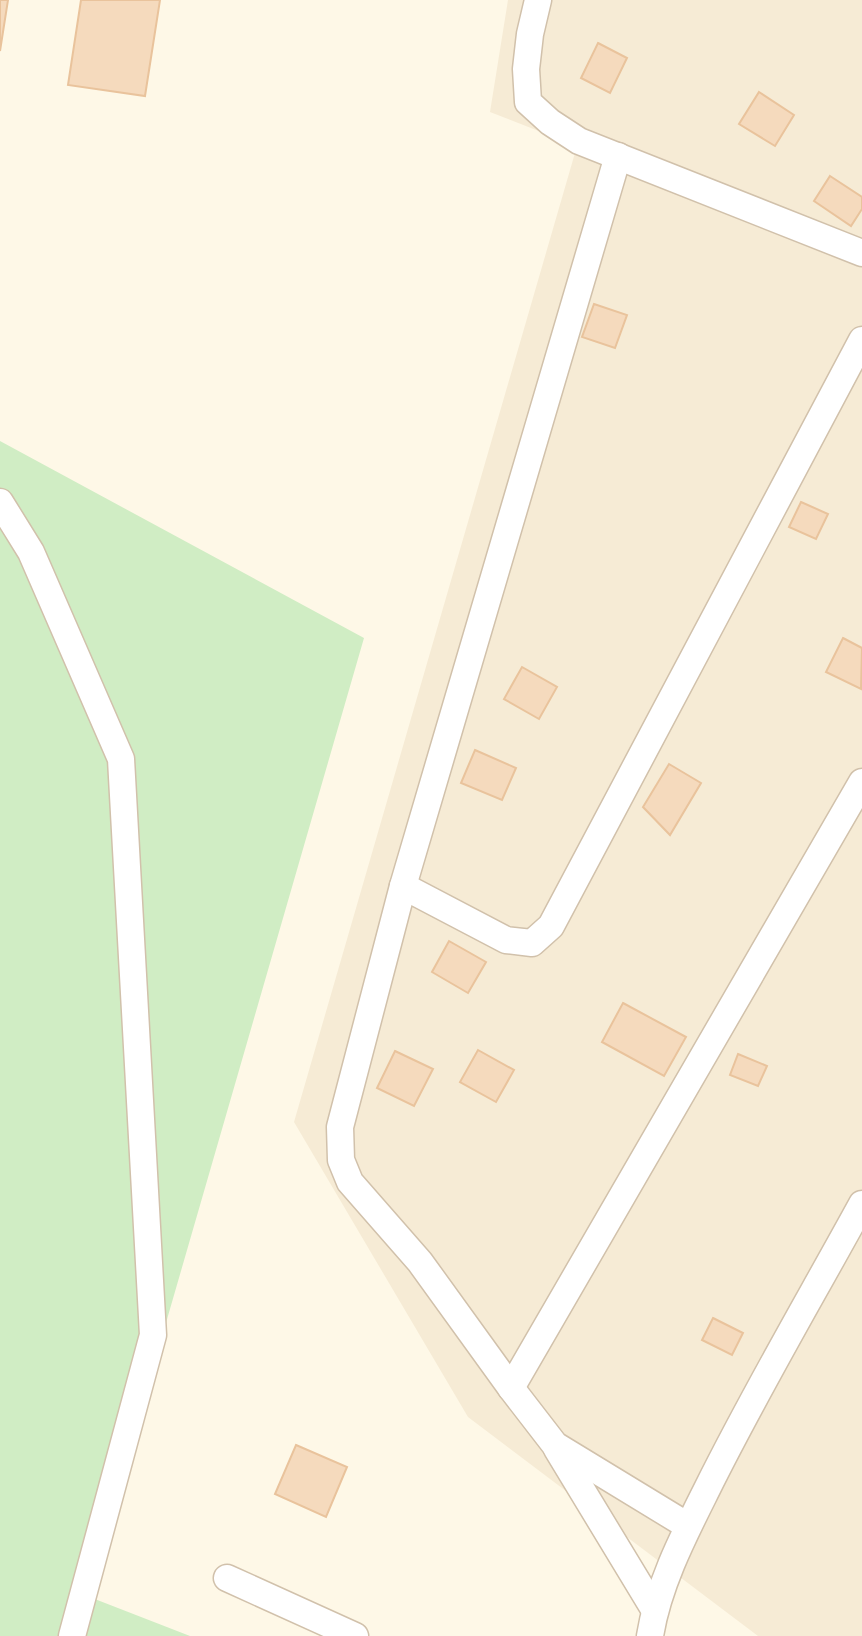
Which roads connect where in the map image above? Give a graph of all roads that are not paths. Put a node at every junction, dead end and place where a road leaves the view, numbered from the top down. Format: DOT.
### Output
graph roads {
  1 [pos="538,0"];
  2 [pos="618,156"];
  3 [pos="862,253"];
  4 [pos="862,340"];
  5 [pos="0,502"];
  6 [pos="862,782"];
  7 [pos="403,886"];
  8 [pos="862,1204"];
  9 [pos="511,1388"];
  10 [pos="555,1445"];
  11 [pos="688,1526"];
  12 [pos="227,1578"];
  13 [pos="654,1609"];
  14 [pos="72,1636"];
  15 [pos="355,1636"];
  16 [pos="650,1636"];
  1 -- 2 [label="street"];
  2 -- 3 [label="street"];
  2 -- 7 [label="street"];
  4 -- 7 [label="street"];
  5 -- 14 [label="street"];
  6 -- 9 [label="street"];
  7 -- 9 [label="street"];
  8 -- 11 [label="street"];
  9 -- 10 [label="street"];
  10 -- 11 [label="street"];
  10 -- 13 [label="street"];
  11 -- 13 [label="street"];
  12 -- 15 [label="street"];
  13 -- 16 [label="street"];
}
